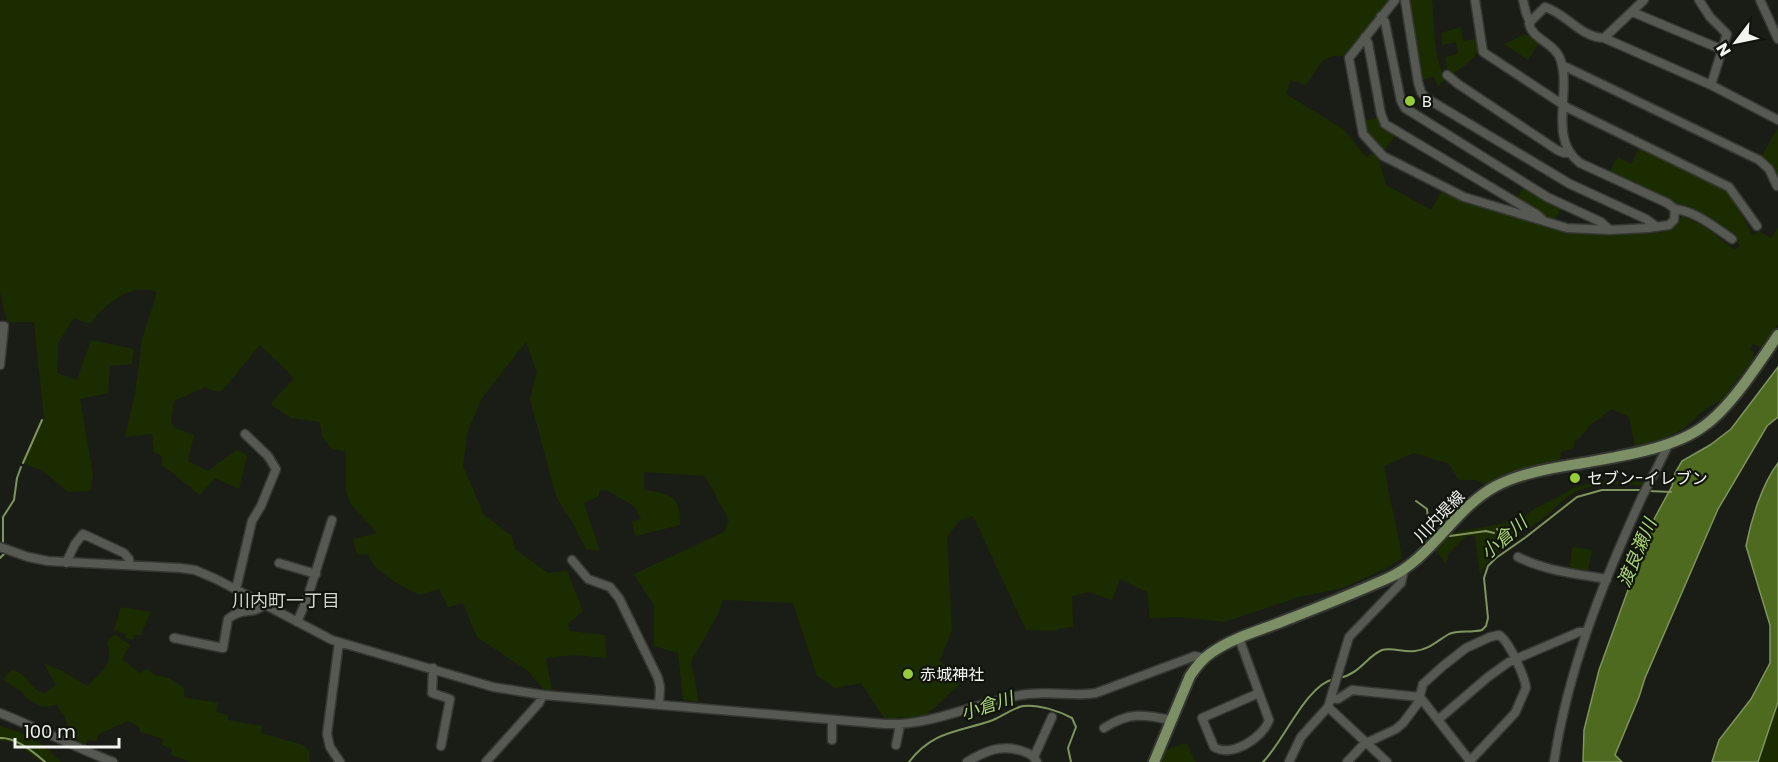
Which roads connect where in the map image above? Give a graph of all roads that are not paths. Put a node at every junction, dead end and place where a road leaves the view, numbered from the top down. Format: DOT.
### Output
graph roads {
  1 [pos="1395,0"];
  2 [pos="1405,0"];
  3 [pos="1475,0"];
  4 [pos="1523,0"];
  5 [pos="1644,0"];
  6 [pos="1699,0"];
  7 [pos="1760,0"];
  8 [pos="1547,4"];
  9 [pos="1633,10"];
  10 [pos="1381,16"];
  11 [pos="1530,21"];
  12 [pos="1365,37"];
  13 [pos="1604,38"];
  14 [pos="1778,39"];
  15 [pos="1723,50"];
  16 [pos="1562,65"];
  17 [pos="1447,75"];
  18 [pos="1711,85"];
  19 [pos="1562,104"];
  20 [pos="1778,120"];
  21 [pos="1569,153"];
  22 [pos="1777,186"];
  23 [pos="1675,209"];
  24 [pos="1546,223"];
  25 [pos="1757,226"];
  26 [pos="1657,227"];
  27 [pos="1610,230"];
  28 [pos="1732,238"];
  29 [pos="0,326"];
  30 [pos="1778,335"];
  31 [pos="0,365"];
  32 [pos="245,434"];
  33 [pos="1669,443"];
  34 [pos="332,520"];
  35 [pos="0,547"];
  36 [pos="1518,557"];
  37 [pos="572,560"];
  38 [pos="66,562"];
  39 [pos="279,563"];
  40 [pos="130,565"];
  41 [pos="1404,570"];
  42 [pos="316,574"];
  43 [pos="1607,579"];
  44 [pos="236,589"];
  45 [pos="264,604"];
  46 [pos="297,622"];
  47 [pos="1585,632"];
  48 [pos="174,638"];
  49 [pos="1239,638"];
  50 [pos="339,642"];
  51 [pos="1204,658"];
  52 [pos="1515,659"];
  53 [pos="433,668"];
  54 [pos="1259,693"];
  55 [pos="543,695"];
  56 [pos="1420,697"];
  57 [pos="1330,703"];
  58 [pos="658,705"];
  59 [pos="0,713"];
  60 [pos="1052,717"];
  61 [pos="832,720"];
  62 [pos="1171,720"];
  63 [pos="1439,720"];
  64 [pos="900,725"];
  65 [pos="1104,728"];
  66 [pos="832,740"];
  67 [pos="1367,742"];
  68 [pos="896,745"];
  69 [pos="441,746"];
  70 [pos="1036,760"];
  71 [pos="971,761"];
  72 [pos="113,762"];
  73 [pos="340,762"];
  74 [pos="486,762"];
  75 [pos="1154,762"];
  76 [pos="1289,762"];
  77 [pos="1347,762"];
  78 [pos="1387,762"];
  79 [pos="1469,762"];
  80 [pos="1554,762"];
  1 -- 10 [label="street"];
  2 -- 26 [label="street"];
  3 -- 19 [label="street"];
  4 -- 11 [label="street"];
  5 -- 9 [label="street"];
  6 -- 15 [label="street"];
  7 -- 14 [label="street"];
  8 -- 11 [label="street"];
  8 -- 13 [label="street"];
  9 -- 13 [label="street"];
  9 -- 15 [label="street"];
  10 -- 12 [label="street"];
  10 -- 27 [label="street"];
  11 -- 16 [label="street"];
  12 -- 24 [label="street"];
  12 -- 24 [label="street"];
  13 -- 18 [label="street"];
  15 -- 18 [label="street"];
  16 -- 19 [label="street"];
  16 -- 22 [label="street"];
  17 -- 21 [label="street"];
  18 -- 20 [label="street"];
  19 -- 21 [label="street"];
  19 -- 25 [label="street"];
  21 -- 23 [label="street"];
  23 -- 26 [label="street"];
  23 -- 28 [label="street"];
  24 -- 27 [label="street"];
  26 -- 27 [label="street"];
  29 -- 31 [label="street"];
  30 -- 33 [label="main road, 川内堤線"];
  32 -- 44 [label="street"];
  33 -- 41 [label="main road, 川内堤線"];
  33 -- 43 [label="street"];
  34 -- 42 [label="street"];
  35 -- 38 [label="street"];
  36 -- 43 [label="street"];
  37 -- 58 [label="street"];
  38 -- 40 [label="street"];
  38 -- 40 [label="street"];
  39 -- 42 [label="street"];
  40 -- 44 [label="street"];
  41 -- 49 [label="main road, 川内堤線"];
  41 -- 57 [label="street"];
  42 -- 46 [label="street"];
  43 -- 47 [label="street"];
  44 -- 45 [label="street"];
  45 -- 46 [label="street"];
  45 -- 48 [label="street"];
  46 -- 50 [label="street"];
  47 -- 52 [label="street"];
  47 -- 80 [label="street"];
  49 -- 51 [label="main road, 川内堤線"];
  49 -- 54 [label="street"];
  50 -- 53 [label="street"];
  50 -- 73 [label="street"];
  51 -- 62 [label="main road, 川内堤線"];
  51 -- 64 [label="street"];
  52 -- 56 [label="street"];
  52 -- 63 [label="street"];
  52 -- 79 [label="street"];
  53 -- 55 [label="street"];
  53 -- 69 [label="street"];
  54 -- 54 [label="street"];
  55 -- 58 [label="street"];
  55 -- 74 [label="street"];
  56 -- 57 [label="street"];
  56 -- 63 [label="street"];
  56 -- 67 [label="street"];
  57 -- 67 [label="street"];
  57 -- 76 [label="street"];
  58 -- 61 [label="street"];
  59 -- 72 [label="street"];
  60 -- 70 [label="street"];
  61 -- 64 [label="street"];
  61 -- 66 [label="street"];
  62 -- 65 [label="street"];
  62 -- 75 [label="main road, 川内堤線"];
  63 -- 79 [label="street"];
  64 -- 68 [label="street"];
  67 -- 77 [label="street"];
  67 -- 78 [label="street"];
  70 -- 71 [label="street"];
}
